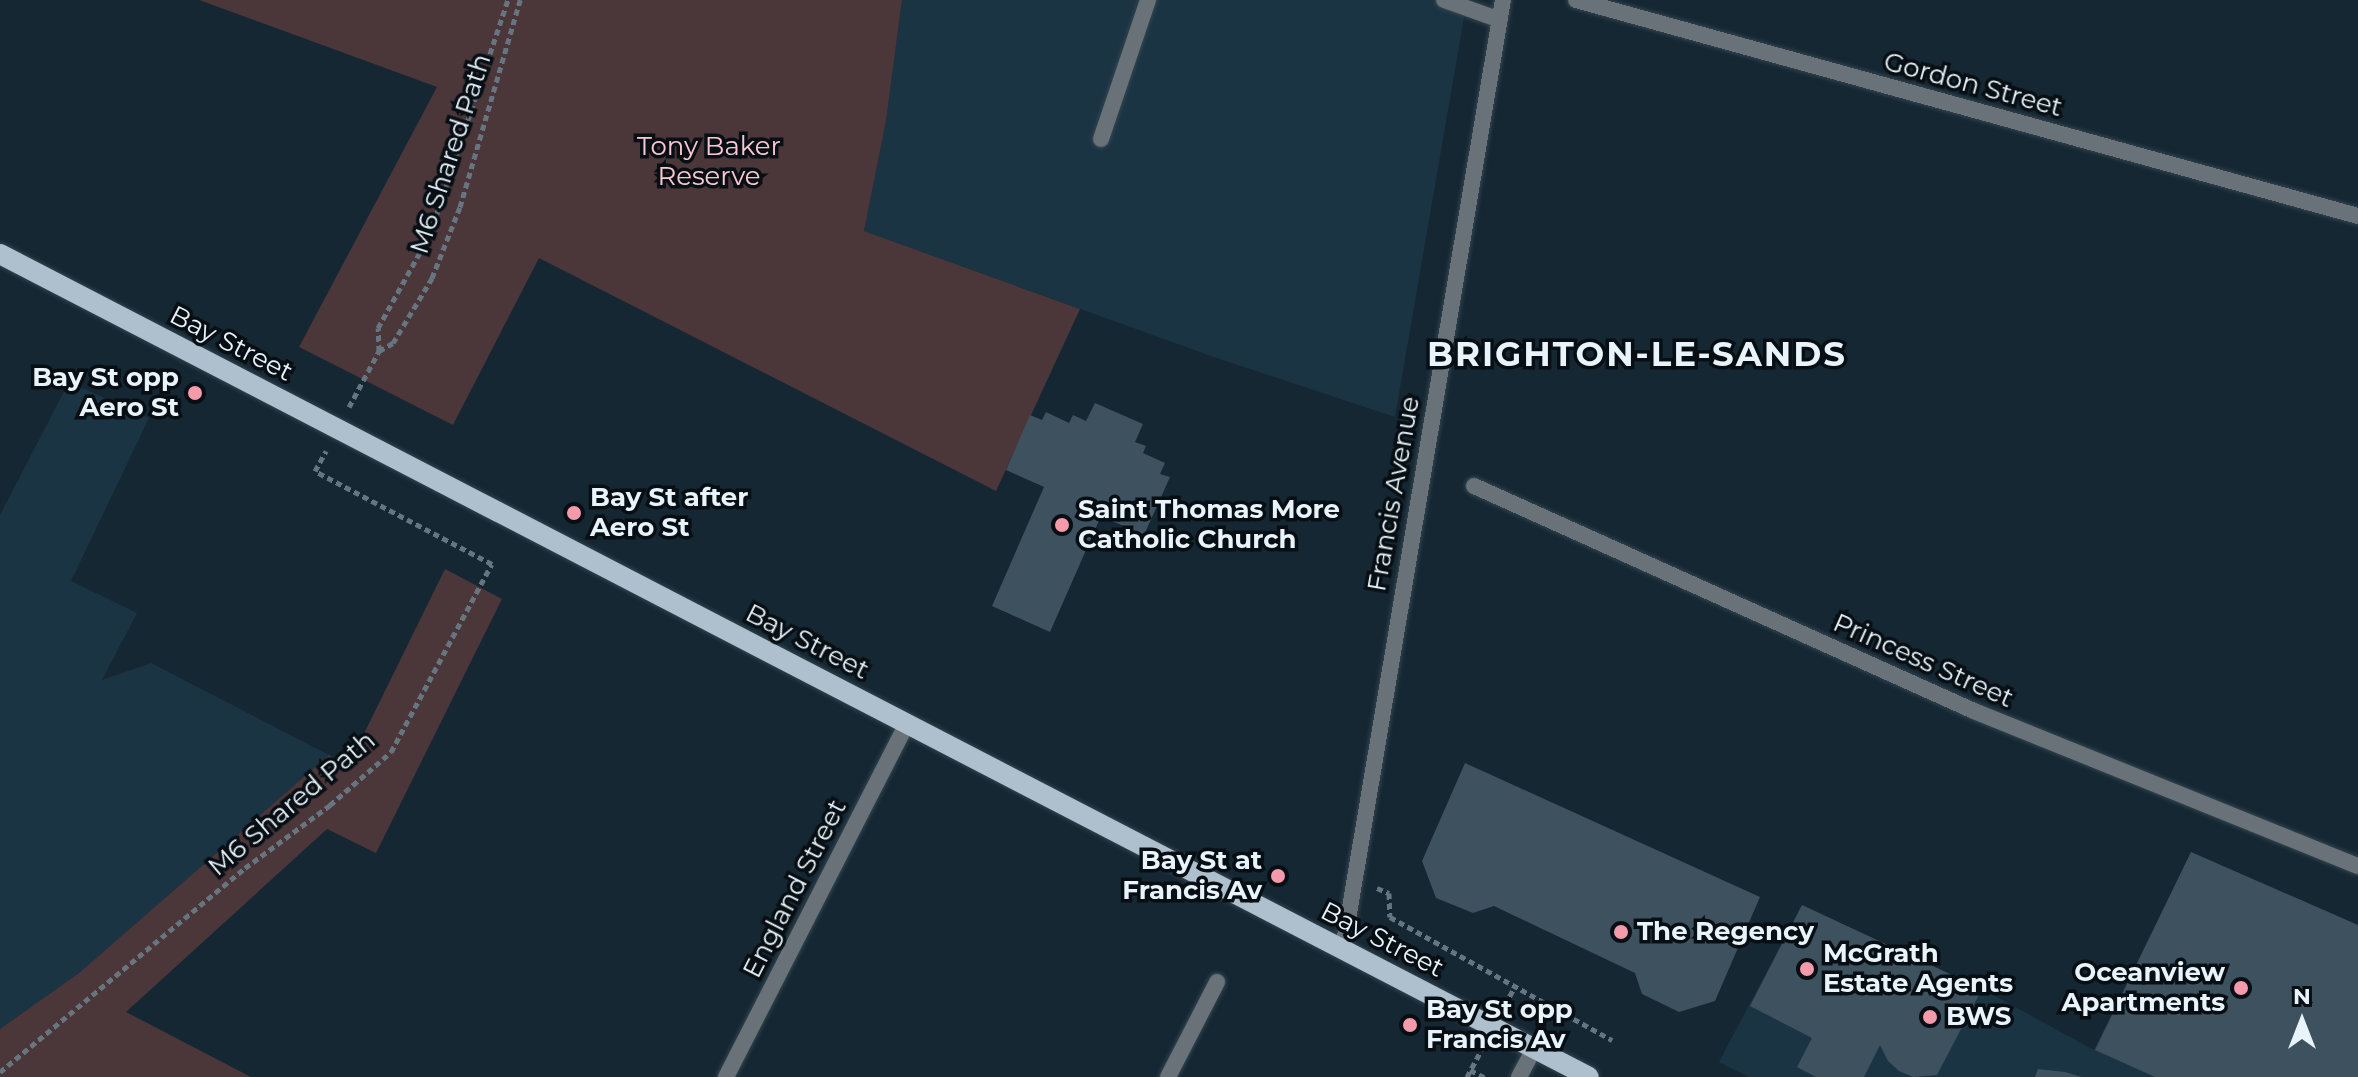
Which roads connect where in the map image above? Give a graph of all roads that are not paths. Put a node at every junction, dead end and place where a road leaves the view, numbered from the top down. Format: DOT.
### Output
graph roads {
  1 [pos="1148,0"];
  2 [pos="1444,0"];
  3 [pos="1503,0"];
  4 [pos="1576,0"];
  5 [pos="1500,20"];
  6 [pos="1101,139"];
  7 [pos="2358,216"];
  8 [pos="0,254"];
  9 [pos="1474,486"];
  10 [pos="907,723"];
  11 [pos="2358,866"];
  12 [pos="1343,949"];
  13 [pos="1217,982"];
  14 [pos="1534,1049"];
  15 [pos="726,1077"];
  16 [pos="1168,1077"];
  17 [pos="1519,1077"];
  18 [pos="1589,1077"];
  1 -- 6 [label="street"];
  2 -- 5 [label="street"];
  3 -- 5 [label="street, Francis Avenue"];
  4 -- 7 [label="street, Gordon Street"];
  5 -- 12 [label="street, Francis Avenue"];
  8 -- 10 [label="main road, Bay Street"];
  9 -- 11 [label="street, Princess Street"];
  10 -- 12 [label="main road, Bay Street"];
  10 -- 15 [label="street, England Street"];
  12 -- 14 [label="main road, Bay Street"];
  13 -- 16 [label="street"];
  14 -- 17 [label="street"];
  14 -- 18 [label="main road, Bay Street"];
}
